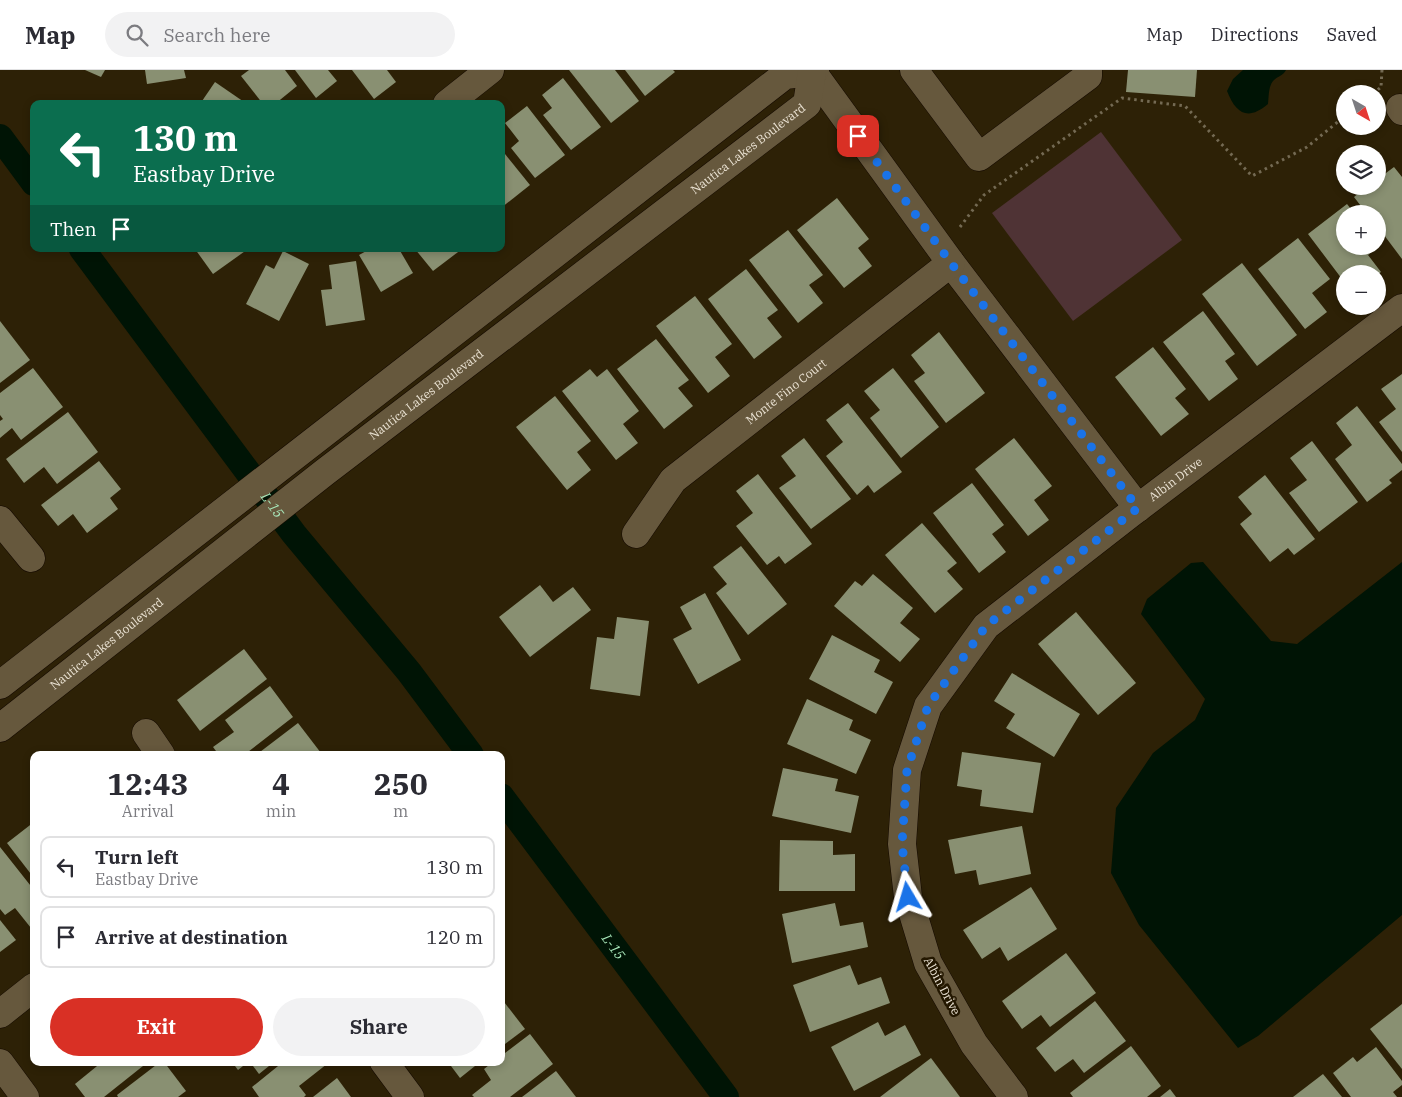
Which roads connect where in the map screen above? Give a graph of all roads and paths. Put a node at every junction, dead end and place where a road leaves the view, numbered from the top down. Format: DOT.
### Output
graph roads {
  1 [pos="490,70"];
  2 [pos="914,70"];
  3 [pos="1088,70"];
  4 [pos="812,71"];
  5 [pos="452,100"];
  6 [pos="1336,123"];
  7 [pos="960,227"];
  8 [pos="951,263"];
  9 [pos="1402,308"];
  10 [pos="1138,508"];
  11 [pos="0,520"];
  12 [pos="636,534"];
  13 [pos="31,558"];
  14 [pos="0,685"];
  15 [pos="0,728"];
  16 [pos="30,990"];
  17 [pos="0,1014"];
  18 [pos="0,1062"];
  19 [pos="387,1066"];
  20 [pos="26,1097"];
  21 [pos="410,1097"];
  22 [pos="1014,1097"];
  1 -- 5 [label="street"];
  2 -- 3 [label="street"];
  4 -- 8 [label="street"];
  4 -- 14 [label="street"];
  4 -- 15 [label="street, Nautica Lakes Boulevard"];
  6 -- 7 [label="path"];
  8 -- 10 [label="street"];
  8 -- 12 [label="street, Monte Fino Court"];
  9 -- 10 [label="street, Albin Drive"];
  10 -- 22 [label="street, Albin Drive"];
  11 -- 13 [label="street"];
  16 -- 17 [label="street"];
  18 -- 20 [label="street"];
  19 -- 21 [label="street"];
}
